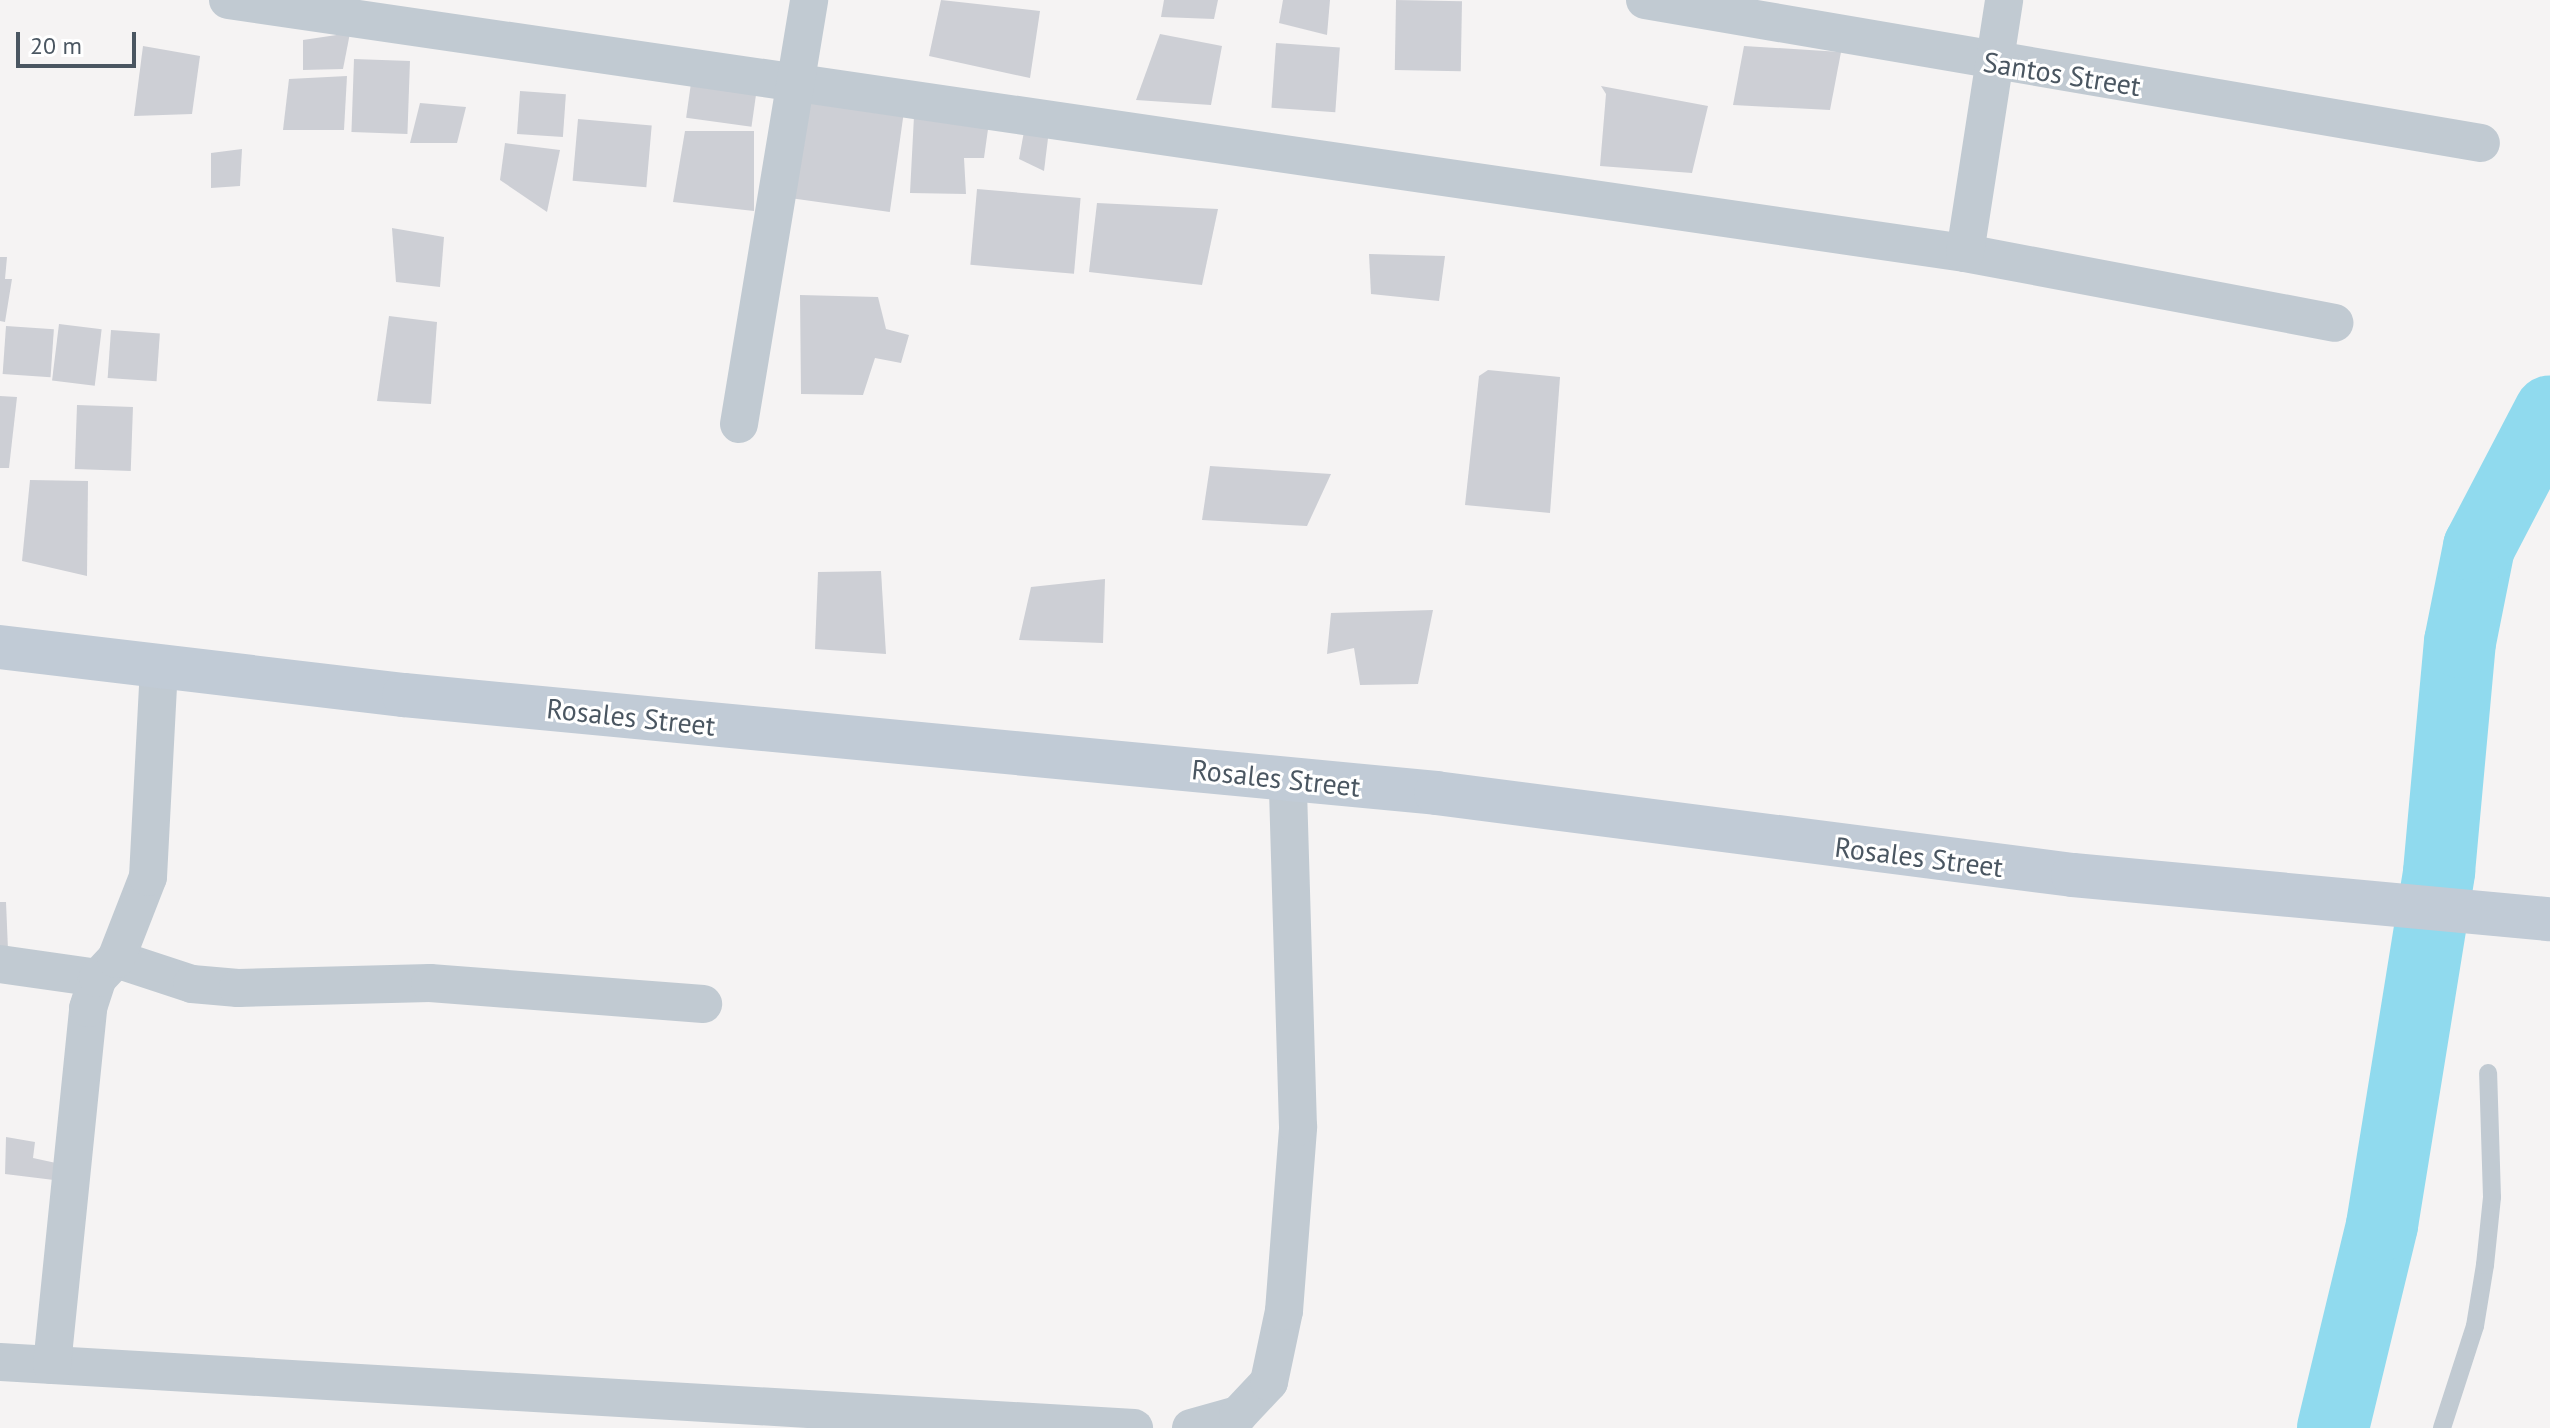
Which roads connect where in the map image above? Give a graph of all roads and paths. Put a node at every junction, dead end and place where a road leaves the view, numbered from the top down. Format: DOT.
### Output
graph roads {
  1 [pos="228,0"];
  2 [pos="809,0"];
  3 [pos="1645,0"];
  4 [pos="2004,0"];
  5 [pos="1994,63"];
  6 [pos="792,82"];
  7 [pos="2481,143"];
  8 [pos="1965,253"];
  9 [pos="2334,323"];
  10 [pos="739,424"];
  11 [pos="0,647"];
  12 [pos="159,665"];
  13 [pos="1288,780"];
  14 [pos="2550,919"];
  15 [pos="0,964"];
  16 [pos="107,969"];
  17 [pos="703,1004"];
  18 [pos="2488,1073"];
  19 [pos="0,1362"];
  20 [pos="52,1365"];
  21 [pos="1134,1428"];
  22 [pos="1191,1428"];
  23 [pos="2442,1428"];
  1 -- 6 [label="street"];
  2 -- 6 [label="street"];
  3 -- 5 [label="street, Santos Street"];
  4 -- 5 [label="street"];
  5 -- 7 [label="street, Santos Street"];
  5 -- 8 [label="street"];
  6 -- 8 [label="street"];
  6 -- 10 [label="street"];
  8 -- 9 [label="street"];
  11 -- 12 [label="main road, Rosales Street"];
  12 -- 13 [label="main road, Rosales Street"];
  12 -- 16 [label="street"];
  13 -- 14 [label="main road, Rosales Street"];
  13 -- 22 [label="street"];
  15 -- 16 [label="street"];
  16 -- 17 [label="street"];
  16 -- 20 [label="street"];
  18 -- 23 [label="lane"];
  19 -- 20 [label="street"];
  20 -- 21 [label="street"];
}
